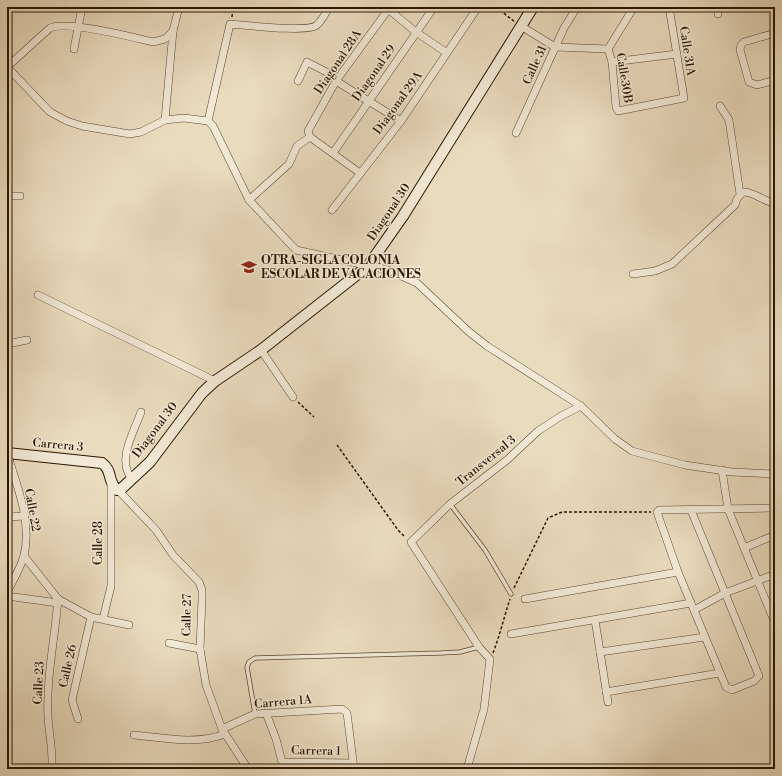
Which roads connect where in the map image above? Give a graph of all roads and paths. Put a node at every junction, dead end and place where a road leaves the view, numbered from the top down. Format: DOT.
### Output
graph roads {
  1 [pos="82,7"];
  2 [pos="179,7"];
  3 [pos="233,7"];
  4 [pos="330,7"];
  5 [pos="434,7"];
  6 [pos="478,7"];
  7 [pos="496,7"];
  8 [pos="533,7"];
  9 [pos="577,7"];
  10 [pos="634,7"];
  11 [pos="669,7"];
  12 [pos="389,8"];
  13 [pos="230,24"];
  14 [pos="521,26"];
  15 [pos="78,27"];
  16 [pos="173,31"];
  17 [pos="416,32"];
  18 [pos="775,33"];
  19 [pos="555,47"];
  20 [pos="74,49"];
  21 [pos="608,49"];
  22 [pos="447,53"];
  23 [pos="677,54"];
  24 [pos="612,62"];
  25 [pos="7,67"];
  26 [pos="337,80"];
  27 [pos="775,80"];
  28 [pos="298,81"];
  29 [pos="368,102"];
  30 [pos="720,106"];
  31 [pos="618,111"];
  32 [pos="165,120"];
  33 [pos="208,121"];
  34 [pos="401,121"];
  35 [pos="516,133"];
  36 [pos="309,134"];
  37 [pos="333,153"];
  38 [pos="360,173"];
  39 [pos="740,194"];
  40 [pos="7,196"];
  41 [pos="20,196"];
  42 [pos="249,200"];
  43 [pos="775,203"];
  44 [pos="332,210"];
  45 [pos="368,266"];
  46 [pos="633,274"];
  47 [pos="38,295"];
  48 [pos="27,340"];
  49 [pos="7,344"];
  50 [pos="261,350"];
  51 [pos="215,381"];
  52 [pos="293,397"];
  53 [pos="581,406"];
  54 [pos="141,412"];
  55 [pos="314,417"];
  56 [pos="337,444"];
  57 [pos="7,453"];
  58 [pos="106,466"];
  59 [pos="722,470"];
  60 [pos="775,474"];
  61 [pos="131,478"];
  62 [pos="115,488"];
  63 [pos="450,504"];
  64 [pos="775,508"];
  65 [pos="728,509"];
  66 [pos="691,510"];
  67 [pos="657,512"];
  68 [pos="25,516"];
  69 [pos="7,517"];
  70 [pos="775,535"];
  71 [pos="411,542"];
  72 [pos="744,548"];
  73 [pos="24,556"];
  74 [pos="678,572"];
  75 [pos="775,574"];
  76 [pos="758,581"];
  77 [pos="7,592"];
  78 [pos="725,593"];
  79 [pos="511,594"];
  80 [pos="7,596"];
  81 [pos="525,599"];
  82 [pos="58,601"];
  83 [pos="692,606"];
  84 [pos="773,614"];
  85 [pos="91,617"];
  86 [pos="103,619"];
  87 [pos="596,620"];
  88 [pos="775,623"];
  89 [pos="129,625"];
  90 [pos="511,634"];
  91 [pos="705,637"];
  92 [pos="169,643"];
  93 [pos="479,647"];
  94 [pos="200,649"];
  95 [pos="600,652"];
  96 [pos="490,659"];
  97 [pos="720,673"];
  98 [pos="606,692"];
  99 [pos="608,702"];
  100 [pos="266,713"];
  101 [pos="255,714"];
  102 [pos="78,719"];
  103 [pos="223,731"];
  104 [pos="134,735"];
  105 [pos="353,766"];
  106 [pos="52,769"];
  107 [pos="248,769"];
  108 [pos="467,769"];
  1 -- 15 [label="street"];
  2 -- 16 [label="street"];
  3 -- 13 [label="path"];
  4 -- 13 [label="street"];
  5 -- 17 [label="street, Diagonal 29"];
  6 -- 22 [label="street, Diagonal 29A"];
  7 -- 14 [label="path"];
  8 -- 14 [label="street, Diagonal 30"];
  9 -- 19 [label="street, Calle 31"];
  10 -- 21 [label="street"];
  11 -- 23 [label="street, Calle 31A"];
  12 -- 17 [label="street"];
  12 -- 26 [label="street, Diagonal 28A"];
  13 -- 33 [label="street"];
  14 -- 19 [label="street"];
  14 -- 45 [label="street, Diagonal 30"];
  15 -- 16 [label="street"];
  15 -- 20 [label="street"];
  15 -- 25 [label="street"];
  16 -- 32 [label="street"];
  17 -- 22 [label="street"];
  17 -- 29 [label="street, Diagonal 29"];
  18 -- 27 [label="street"];
  19 -- 21 [label="street"];
  19 -- 35 [label="street, Calle 31"];
  21 -- 24 [label="street, Calle30B"];
  22 -- 34 [label="street, Diagonal 29A"];
  23 -- 24 [label="street"];
  23 -- 31 [label="street, Calle 31A"];
  24 -- 31 [label="street, Calle30B"];
  25 -- 32 [label="street"];
  26 -- 28 [label="street"];
  26 -- 29 [label="street"];
  26 -- 36 [label="street, Diagonal 28A"];
  29 -- 34 [label="street"];
  29 -- 37 [label="street, Diagonal 29"];
  30 -- 39 [label="street"];
  32 -- 33 [label="street"];
  33 -- 42 [label="street"];
  34 -- 38 [label="street, Diagonal 29A"];
  36 -- 37 [label="street"];
  36 -- 42 [label="street"];
  37 -- 38 [label="street"];
  38 -- 44 [label="street, Diagonal 29A"];
  39 -- 43 [label="street"];
  39 -- 46 [label="street"];
  40 -- 41 [label="street"];
  42 -- 45 [label="street"];
  45 -- 50 [label="street, Diagonal 30"];
  45 -- 53 [label="street"];
  47 -- 51 [label="street"];
  48 -- 49 [label="street"];
  50 -- 51 [label="street, Diagonal 30"];
  50 -- 52 [label="street"];
  51 -- 61 [label="street, Diagonal 30"];
  52 -- 55 [label="path"];
  53 -- 59 [label="street"];
  53 -- 63 [label="street, Transversal 3"];
  54 -- 61 [label="street"];
  56 -- 71 [label="path"];
  57 -- 58 [label="street, Carrera 3"];
  57 -- 68 [label="street, Calle 22"];
  58 -- 62 [label="street, Calle 28"];
  59 -- 60 [label="street"];
  59 -- 65 [label="street"];
  61 -- 62 [label="street, Diagonal 30"];
  62 -- 86 [label="street, Calle 28"];
  62 -- 94 [label="street, Calle 27"];
  63 -- 71 [label="street, Transversal 3"];
  63 -- 79 [label="lane"];
  64 -- 65 [label="street"];
  65 -- 66 [label="street"];
  65 -- 72 [label="street"];
  66 -- 67 [label="street"];
  66 -- 78 [label="street"];
  67 -- 74 [label="street"];
  67 -- 79 [label="path"];
  68 -- 69 [label="street"];
  68 -- 73 [label="street, Calle 22"];
  70 -- 72 [label="street"];
  71 -- 93 [label="street"];
  72 -- 76 [label="street"];
  73 -- 77 [label="street, Calle 22"];
  73 -- 82 [label="street"];
  74 -- 81 [label="street"];
  74 -- 83 [label="street"];
  75 -- 76 [label="street"];
  76 -- 78 [label="street"];
  76 -- 84 [label="street"];
  78 -- 83 [label="street"];
  78 -- 97 [label="street"];
  79 -- 96 [label="path"];
  80 -- 82 [label="street"];
  82 -- 85 [label="street"];
  82 -- 106 [label="street, Calle 23"];
  83 -- 87 [label="street"];
  83 -- 91 [label="street"];
  84 -- 88 [label="street"];
  85 -- 86 [label="street"];
  85 -- 102 [label="street, Calle 26"];
  86 -- 89 [label="street"];
  87 -- 90 [label="street"];
  87 -- 95 [label="street"];
  91 -- 95 [label="street"];
  91 -- 97 [label="street"];
  92 -- 94 [label="street"];
  93 -- 96 [label="street"];
  93 -- 101 [label="lane"];
  94 -- 103 [label="street, Calle 27"];
  95 -- 98 [label="street"];
  96 -- 108 [label="street"];
  97 -- 98 [label="street"];
  98 -- 99 [label="street"];
  100 -- 101 [label="street, Carrera 1A"];
  100 -- 105 [label="street, Carrera 1"];
  100 -- 105 [label="street, Carrera 1A"];
  101 -- 103 [label="street, Carrera 1A"];
  103 -- 104 [label="street, Carrera 1A"];
  103 -- 107 [label="street, Calle 27"];
}
